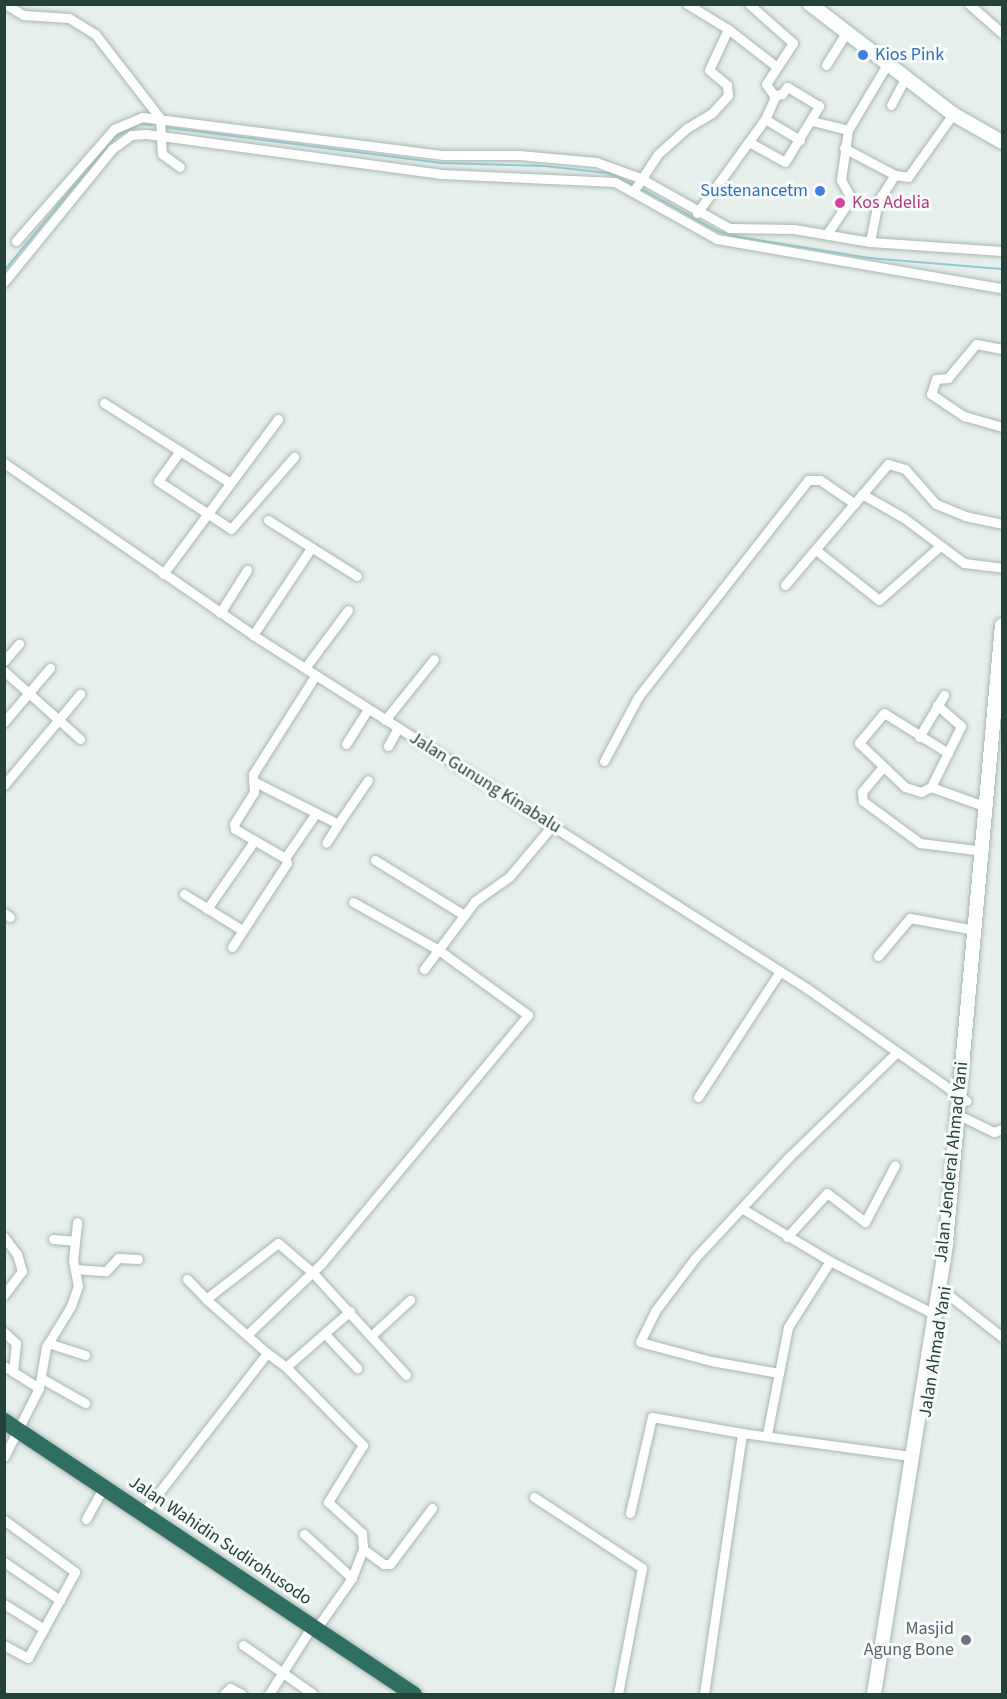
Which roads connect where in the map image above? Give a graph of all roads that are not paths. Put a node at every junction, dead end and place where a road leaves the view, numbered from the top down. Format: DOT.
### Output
graph roads {
  1 [pos="5,4"];
  2 [pos="748,4"];
  3 [pos="810,4"];
  4 [pos="969,4"];
  5 [pos="691,5"];
  6 [pos="728,29"];
  7 [pos="847,32"];
  8 [pos="1002,33"];
  9 [pos="888,63"];
  10 [pos="826,65"];
  11 [pos="777,67"];
  12 [pos="906,77"];
  13 [pos="774,95"];
  14 [pos="891,105"];
  15 [pos="953,114"];
  16 [pos="765,119"];
  17 [pos="812,121"];
  18 [pos="159,127"];
  19 [pos="848,130"];
  20 [pos="800,140"];
  21 [pos="748,142"];
  22 [pos="1002,142"];
  23 [pos="844,148"];
  24 [pos="180,167"];
  25 [pos="895,175"];
  26 [pos="636,185"];
  27 [pos="697,213"];
  28 [pos="827,234"];
  29 [pos="16,241"];
  30 [pos="870,242"];
  31 [pos="1002,251"];
  32 [pos="4,282"];
  33 [pos="1002,288"];
  34 [pos="1002,349"];
  35 [pos="104,403"];
  36 [pos="278,419"];
  37 [pos="1002,427"];
  38 [pos="180,451"];
  39 [pos="294,457"];
  40 [pos="4,463"];
  41 [pos="229,482"];
  42 [pos="862,494"];
  43 [pos="855,504"];
  44 [pos="207,513"];
  45 [pos="268,520"];
  46 [pos="1002,524"];
  47 [pos="940,546"];
  48 [pos="312,548"];
  49 [pos="816,550"];
  50 [pos="1002,568"];
  51 [pos="247,570"];
  52 [pos="163,574"];
  53 [pos="357,576"];
  54 [pos="785,585"];
  55 [pos="348,610"];
  56 [pos="220,613"];
  57 [pos="1002,626"];
  58 [pos="253,635"];
  59 [pos="19,644"];
  60 [pos="434,659"];
  61 [pos="4,661"];
  62 [pos="51,668"];
  63 [pos="305,668"];
  64 [pos="4,671"];
  65 [pos="315,676"];
  66 [pos="27,694"];
  67 [pos="80,694"];
  68 [pos="944,695"];
  69 [pos="999,703"];
  70 [pos="936,705"];
  71 [pos="368,709"];
  72 [pos="57,720"];
  73 [pos="385,720"];
  74 [pos="1002,720"];
  75 [pos="4,722"];
  76 [pos="398,729"];
  77 [pos="919,737"];
  78 [pos="80,739"];
  79 [pos="346,744"];
  80 [pos="388,746"];
  81 [pos="948,753"];
  82 [pos="604,761"];
  83 [pos="882,768"];
  84 [pos="368,780"];
  85 [pos="253,781"];
  86 [pos="4,785"];
  87 [pos="931,787"];
  88 [pos="316,813"];
  89 [pos="989,814"];
  90 [pos="338,824"];
  91 [pos="552,826"];
  92 [pos="254,841"];
  93 [pos="326,843"];
  94 [pos="983,851"];
  95 [pos="285,858"];
  96 [pos="375,860"];
  97 [pos="184,894"];
  98 [pos="353,902"];
  99 [pos="207,909"];
  100 [pos="464,915"];
  101 [pos="242,930"];
  102 [pos="975,930"];
  103 [pos="232,947"];
  104 [pos="436,949"];
  105 [pos="878,956"];
  106 [pos="424,969"];
  107 [pos="780,971"];
  108 [pos="896,1053"];
  109 [pos="698,1097"];
  110 [pos="963,1098"];
  111 [pos="965,1118"];
  112 [pos="1002,1129"];
  113 [pos="895,1165"];
  114 [pos="743,1209"];
  115 [pos="77,1222"];
  116 [pos="4,1237"];
  117 [pos="788,1237"];
  118 [pos="53,1239"];
  119 [pos="74,1241"];
  120 [pos="138,1259"];
  121 [pos="830,1261"];
  122 [pos="75,1269"];
  123 [pos="313,1273"];
  124 [pos="187,1279"];
  125 [pos="945,1292"];
  126 [pos="4,1295"];
  127 [pos="206,1299"];
  128 [pos="410,1300"];
  129 [pos="350,1311"];
  130 [pos="934,1314"];
  131 [pos="4,1332"];
  132 [pos="249,1333"];
  133 [pos="325,1335"];
  134 [pos="372,1335"];
  135 [pos="1002,1336"];
  136 [pos="48,1343"];
  137 [pos="267,1353"];
  138 [pos="85,1355"];
  139 [pos="4,1366"];
  140 [pos="285,1367"];
  141 [pos="357,1368"];
  142 [pos="13,1372"];
  143 [pos="779,1373"];
  144 [pos="406,1375"];
  145 [pos="40,1383"];
  146 [pos="85,1403"];
  147 [pos="11,1425"];
  148 [pos="742,1433"];
  149 [pos="767,1434"];
  150 [pos="911,1456"];
  151 [pos="4,1457"];
  152 [pos="104,1487"];
  153 [pos="534,1497"];
  154 [pos="432,1508"];
  155 [pos="143,1513"];
  156 [pos="630,1513"];
  157 [pos="86,1519"];
  158 [pos="6,1524"];
  159 [pos="304,1534"];
  160 [pos="363,1549"];
  161 [pos="4,1562"];
  162 [pos="899,1562"];
  163 [pos="352,1578"];
  164 [pos="60,1600"];
  165 [pos="4,1604"];
  166 [pos="314,1627"];
  167 [pos="44,1629"];
  168 [pos="4,1645"];
  169 [pos="243,1645"];
  170 [pos="282,1671"];
  171 [pos="411,1694"];
  172 [pos="224,1695"];
  173 [pos="242,1695"];
  174 [pos="269,1695"];
  175 [pos="313,1695"];
  176 [pos="618,1695"];
  177 [pos="704,1695"];
  178 [pos="874,1695"];
  179 [pos="883,1695"];
  1 -- 18 [label="street"];
  2 -- 11 [label="street"];
  3 -- 7 [label="main road"];
  4 -- 8 [label="street"];
  5 -- 6 [label="street"];
  6 -- 11 [label="street"];
  6 -- 26 [label="street"];
  7 -- 9 [label="main road"];
  7 -- 10 [label="street"];
  9 -- 12 [label="main road"];
  9 -- 19 [label="street"];
  11 -- 13 [label="street"];
  12 -- 14 [label="street"];
  12 -- 15 [label="main road"];
  13 -- 16 [label="street"];
  13 -- 17 [label="street"];
  15 -- 22 [label="main road"];
  15 -- 25 [label="street"];
  16 -- 20 [label="street"];
  16 -- 21 [label="street"];
  17 -- 19 [label="street"];
  17 -- 20 [label="street"];
  18 -- 24 [label="street"];
  18 -- 26 [label="street"];
  18 -- 26 [label="street"];
  18 -- 29 [label="street"];
  18 -- 32 [label="street"];
  19 -- 23 [label="street"];
  20 -- 21 [label="street"];
  21 -- 27 [label="street"];
  23 -- 25 [label="street"];
  23 -- 28 [label="street"];
  25 -- 30 [label="street"];
  26 -- 27 [label="street"];
  26 -- 33 [label="street"];
  27 -- 28 [label="street"];
  28 -- 30 [label="street"];
  30 -- 31 [label="street"];
  34 -- 37 [label="street"];
  35 -- 38 [label="street"];
  36 -- 41 [label="street"];
  38 -- 41 [label="street"];
  38 -- 44 [label="street"];
  39 -- 44 [label="street"];
  40 -- 52 [label="street, Jalan Gunung Kinabalu"];
  41 -- 44 [label="street"];
  42 -- 43 [label="street"];
  42 -- 46 [label="street"];
  42 -- 47 [label="street"];
  43 -- 49 [label="street"];
  43 -- 82 [label="street"];
  44 -- 52 [label="street"];
  45 -- 48 [label="street"];
  47 -- 49 [label="street"];
  47 -- 50 [label="street"];
  48 -- 53 [label="street"];
  48 -- 58 [label="street"];
  49 -- 54 [label="street"];
  51 -- 56 [label="street"];
  52 -- 56 [label="street, Jalan Gunung Kinabalu"];
  55 -- 63 [label="street"];
  56 -- 58 [label="street, Jalan Gunung Kinabalu"];
  57 -- 69 [label="main road, Jalan Jenderal Ahmad Yani"];
  58 -- 63 [label="street, Jalan Gunung Kinabalu"];
  59 -- 61 [label="street"];
  60 -- 73 [label="street"];
  62 -- 66 [label="street"];
  63 -- 65 [label="street, Jalan Gunung Kinabalu"];
  64 -- 66 [label="street"];
  65 -- 71 [label="street, Jalan Gunung Kinabalu"];
  65 -- 85 [label="street"];
  66 -- 72 [label="street"];
  66 -- 75 [label="street"];
  67 -- 72 [label="street"];
  68 -- 70 [label="street"];
  69 -- 89 [label="main road, Jalan Jenderal Ahmad Yani"];
  70 -- 77 [label="street"];
  70 -- 81 [label="street"];
  71 -- 73 [label="street, Jalan Gunung Kinabalu"];
  71 -- 79 [label="street"];
  72 -- 78 [label="street"];
  72 -- 86 [label="street"];
  73 -- 76 [label="street, Jalan Gunung Kinabalu"];
  74 -- 89 [label="main road, Jalan Ahmad Yani"];
  76 -- 80 [label="street"];
  76 -- 91 [label="street, Jalan Gunung Kinabalu"];
  77 -- 81 [label="street"];
  77 -- 83 [label="street"];
  81 -- 87 [label="street"];
  83 -- 87 [label="street"];
  83 -- 94 [label="street"];
  84 -- 90 [label="street"];
  85 -- 88 [label="street"];
  85 -- 92 [label="street"];
  87 -- 89 [label="street"];
  88 -- 90 [label="street"];
  88 -- 95 [label="street"];
  89 -- 94 [label="main road, Jalan Jenderal Ahmad Yani"];
  89 -- 110 [label="main road, Jalan Ahmad Yani"];
  90 -- 93 [label="street"];
  91 -- 100 [label="street"];
  91 -- 107 [label="street, Jalan Gunung Kinabalu"];
  92 -- 95 [label="street"];
  92 -- 99 [label="street"];
  94 -- 102 [label="main road, Jalan Jenderal Ahmad Yani"];
  95 -- 101 [label="street"];
  96 -- 100 [label="street"];
  97 -- 99 [label="street"];
  98 -- 104 [label="street"];
  99 -- 101 [label="street"];
  100 -- 104 [label="street"];
  101 -- 103 [label="street"];
  102 -- 105 [label="street"];
  102 -- 110 [label="main road, Jalan Jenderal Ahmad Yani"];
  104 -- 106 [label="street"];
  104 -- 123 [label="street"];
  107 -- 108 [label="street, Jalan Gunung Kinabalu"];
  107 -- 109 [label="street"];
  108 -- 110 [label="street, Jalan Gunung Kinabalu"];
  108 -- 114 [label="street"];
  110 -- 111 [label="main road, Jalan Ahmad Yani"];
  110 -- 130 [label="main road, Jalan Jenderal Ahmad Yani"];
  111 -- 112 [label="street"];
  111 -- 125 [label="main road, Jalan Ahmad Yani"];
  113 -- 117 [label="street"];
  114 -- 117 [label="street"];
  114 -- 143 [label="street"];
  115 -- 119 [label="street"];
  116 -- 126 [label="street"];
  117 -- 121 [label="street"];
  118 -- 119 [label="street"];
  119 -- 122 [label="street"];
  120 -- 122 [label="street"];
  121 -- 130 [label="street"];
  121 -- 143 [label="street"];
  122 -- 136 [label="street"];
  123 -- 127 [label="street"];
  123 -- 129 [label="street"];
  123 -- 132 [label="street"];
  124 -- 127 [label="street"];
  125 -- 135 [label="street"];
  125 -- 162 [label="main road, Jalan Ahmad Yani"];
  127 -- 132 [label="street"];
  128 -- 134 [label="street"];
  129 -- 133 [label="street"];
  129 -- 134 [label="street"];
  130 -- 150 [label="main road, Jalan Jenderal Ahmad Yani"];
  131 -- 142 [label="street"];
  132 -- 137 [label="street"];
  133 -- 140 [label="street"];
  133 -- 141 [label="street"];
  134 -- 144 [label="street"];
  136 -- 138 [label="street"];
  136 -- 145 [label="street"];
  137 -- 140 [label="street"];
  137 -- 155 [label="street"];
  139 -- 142 [label="street"];
  140 -- 160 [label="street"];
  142 -- 145 [label="street"];
  143 -- 149 [label="street"];
  145 -- 146 [label="street"];
  145 -- 147 [label="street"];
  147 -- 151 [label="street"];
  147 -- 152 [label="highway, Jalan Wahidin Sudirohusodo"];
  148 -- 149 [label="street"];
  148 -- 156 [label="street"];
  148 -- 177 [label="street"];
  149 -- 150 [label="street"];
  150 -- 162 [label="main road, Jalan Jenderal Ahmad Yani"];
  152 -- 155 [label="highway, Jalan Wahidin Sudirohusodo"];
  152 -- 157 [label="street"];
  153 -- 176 [label="street"];
  154 -- 160 [label="street"];
  155 -- 166 [label="highway, Jalan Wahidin Sudirohusodo"];
  158 -- 164 [label="street"];
  159 -- 163 [label="street"];
  160 -- 163 [label="street"];
  161 -- 164 [label="street"];
  162 -- 178 [label="main road, Jalan Jenderal Ahmad Yani"];
  162 -- 179 [label="main road, Jalan Ahmad Yani"];
  163 -- 166 [label="street"];
  164 -- 167 [label="street"];
  165 -- 167 [label="street"];
  166 -- 170 [label="street"];
  166 -- 171 [label="highway, Jalan Wahidin Sudirohusodo"];
  167 -- 168 [label="street"];
  169 -- 170 [label="street"];
  170 -- 174 [label="street"];
  170 -- 175 [label="street"];
  172 -- 173 [label="street"];
}
